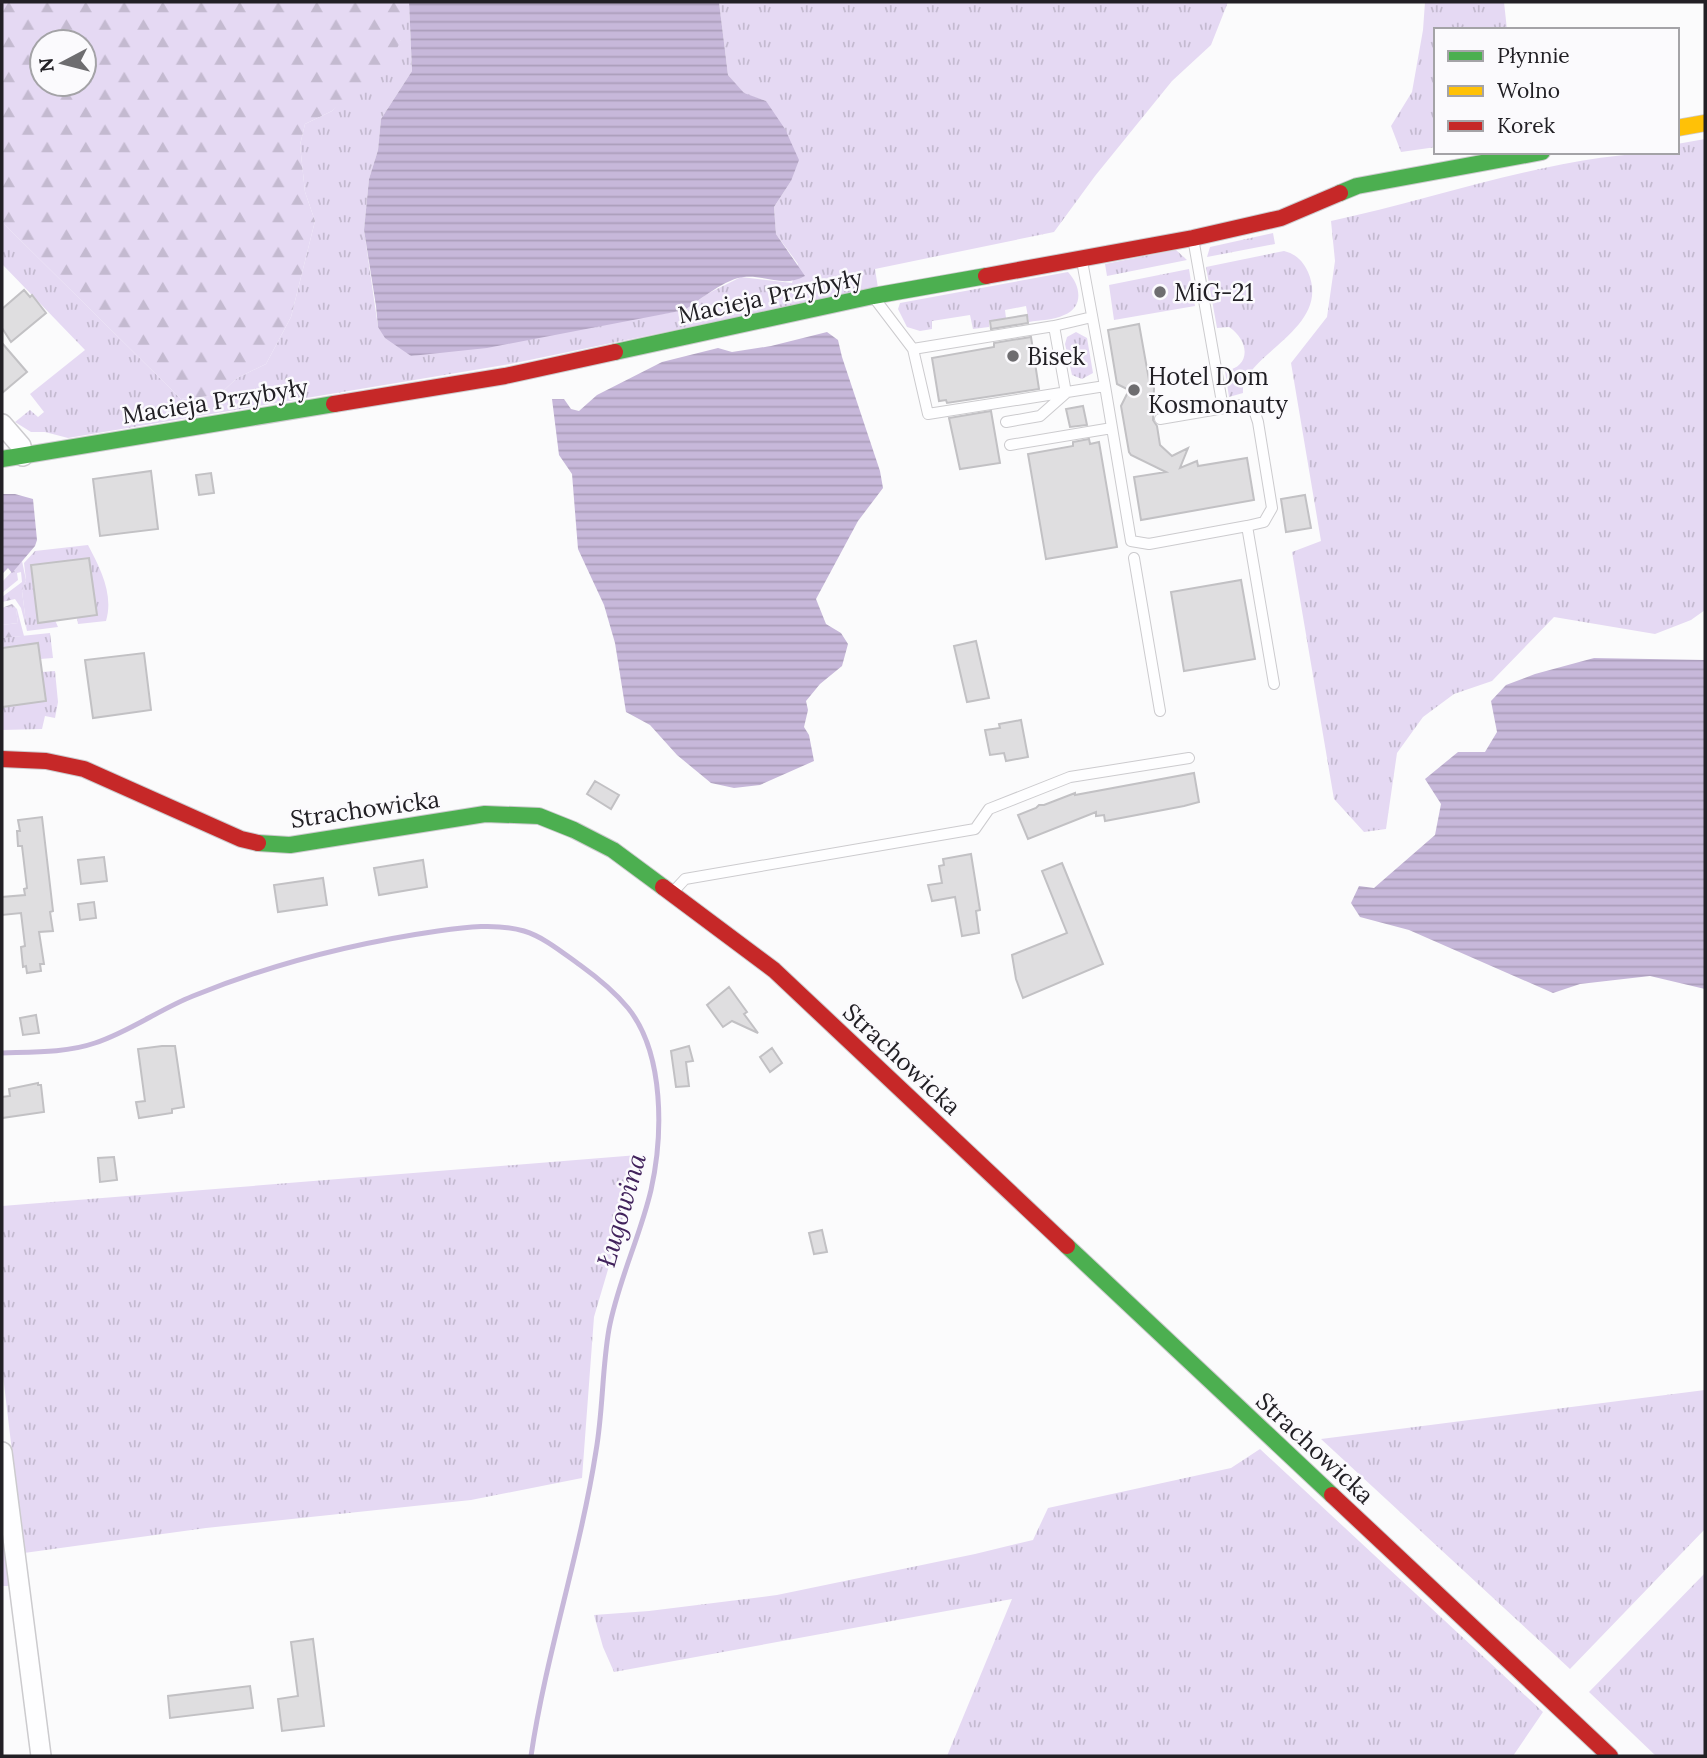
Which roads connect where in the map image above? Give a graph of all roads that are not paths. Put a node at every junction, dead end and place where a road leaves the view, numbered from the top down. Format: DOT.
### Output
graph roads {
  1 [pos="1705,123"];
  2 [pos="1679,128"];
  3 [pos="1531,154"];
  4 [pos="1193,238"];
  5 [pos="1081,257"];
  6 [pos="873,296"];
  7 [pos="1092,317"];
  8 [pos="1054,326"];
  9 [pos="913,349"];
  10 [pos="1105,386"];
  11 [pos="1066,393"];
  12 [pos="1223,408"];
  13 [pos="1160,419"];
  14 [pos="1006,422"];
  15 [pos="2,425"];
  16 [pos="1112,428"];
  17 [pos="1010,445"];
  18 [pos="23,456"];
  19 [pos="2,459"];
  20 [pos="1247,526"];
  21 [pos="1134,558"];
  22 [pos="1274,684"];
  23 [pos="1160,711"];
  24 [pos="1189,758"];
  25 [pos="2,759"];
  26 [pos="670,895"];
  27 [pos="2,1452"];
  28 [pos="41,1756"];
  29 [pos="1610,1756"];
  1 -- 2 [label="street"];
  3 -- 4 [label="street, Macieja Przybyły"];
  4 -- 5 [label="street, Macieja Przybyły"];
  4 -- 12 [label="lane"];
  5 -- 6 [label="street, Macieja Przybyły"];
  5 -- 7 [label="lane"];
  6 -- 9 [label="lane"];
  6 -- 18 [label="street, Macieja Przybyły"];
  7 -- 8 [label="lane"];
  7 -- 10 [label="lane"];
  8 -- 9 [label="lane"];
  8 -- 11 [label="lane"];
  9 -- 11 [label="lane"];
  10 -- 11 [label="lane"];
  10 -- 16 [label="lane"];
  11 -- 14 [label="lane"];
  12 -- 13 [label="lane"];
  12 -- 20 [label="lane"];
  15 -- 18 [label="street"];
  16 -- 17 [label="lane"];
  16 -- 20 [label="lane"];
  18 -- 19 [label="street, Macieja Przybyły"];
  20 -- 22 [label="lane"];
  21 -- 23 [label="lane"];
  24 -- 26 [label="lane"];
  25 -- 26 [label="street, Strachowicka"];
  26 -- 29 [label="street, Strachowicka"];
  27 -- 28 [label="street"];
}
